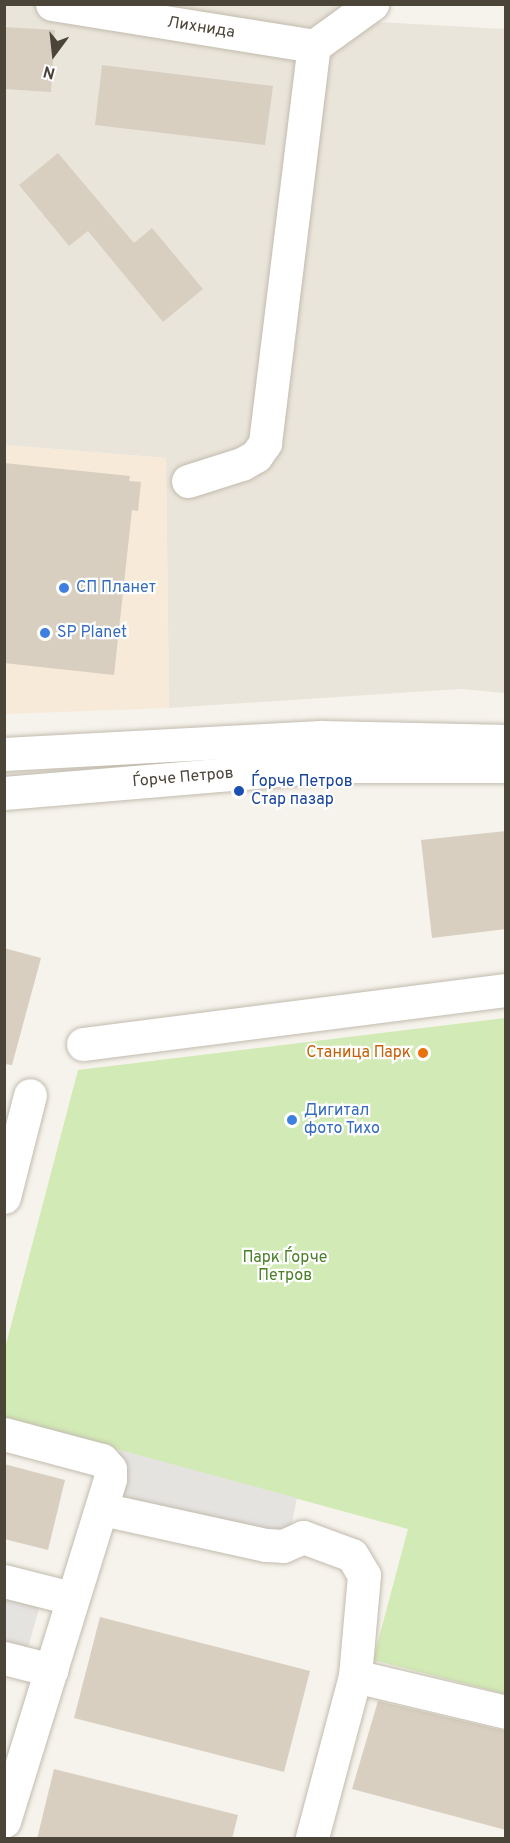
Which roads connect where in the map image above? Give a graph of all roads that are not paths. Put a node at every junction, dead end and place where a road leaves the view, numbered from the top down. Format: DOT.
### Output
graph roads {
  1 [pos="52,4"];
  2 [pos="372,4"];
  3 [pos="314,46"];
  4 [pos="188,481"];
  5 [pos="504,742"];
  6 [pos="4,754"];
  7 [pos="4,793"];
  8 [pos="506,990"];
  9 [pos="83,1044"];
  10 [pos="30,1095"];
  11 [pos="4,1197"];
  12 [pos="4,1434"];
  13 [pos="102,1509"];
  14 [pos="4,1581"];
  15 [pos="71,1598"];
  16 [pos="4,1658"];
  17 [pos="51,1671"];
  18 [pos="355,1676"];
  19 [pos="506,1712"];
  20 [pos="4,1821"];
  21 [pos="312,1839"];
  1 -- 3 [label="street, Лихнида"];
  2 -- 3 [label="street"];
  3 -- 4 [label="street"];
  5 -- 6 [label="street, Ѓорче Петров"];
  5 -- 7 [label="street, Ѓорче Петров"];
  8 -- 9 [label="street"];
  10 -- 11 [label="street"];
  12 -- 13 [label="street"];
  13 -- 15 [label="street"];
  13 -- 18 [label="street"];
  14 -- 15 [label="street"];
  15 -- 17 [label="street"];
  16 -- 17 [label="street"];
  17 -- 20 [label="street"];
  18 -- 19 [label="street"];
  18 -- 21 [label="street"];
}
